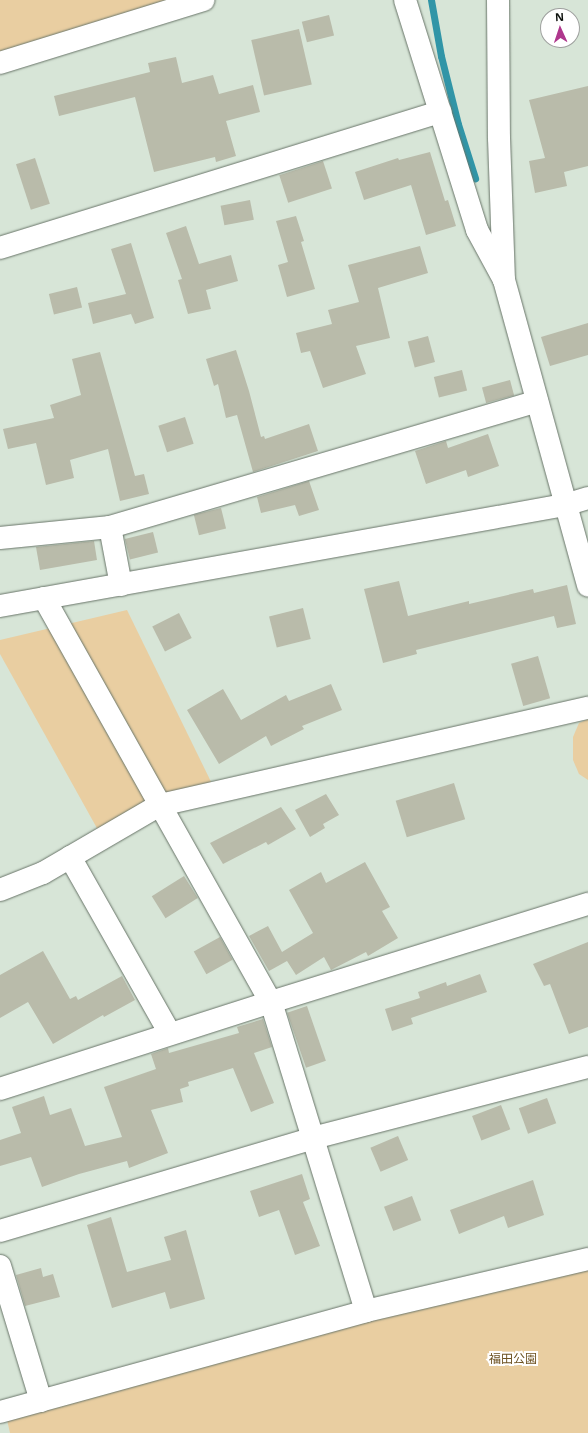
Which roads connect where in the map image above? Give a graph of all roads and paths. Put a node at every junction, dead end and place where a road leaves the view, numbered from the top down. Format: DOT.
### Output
graph roads {
  1 [pos="203,0"];
  2 [pos="405,0"];
  3 [pos="498,0"];
  4 [pos="0,62"];
  5 [pos="440,112"];
  6 [pos="0,248"];
  7 [pos="504,280"];
  8 [pos="537,401"];
  9 [pos="588,498"];
  10 [pos="565,506"];
  11 [pos="110,527"];
  12 [pos="0,538"];
  13 [pos="121,585"];
  14 [pos="588,586"];
  15 [pos="44,598"];
  16 [pos="0,606"];
  17 [pos="588,708"];
  18 [pos="160,805"];
  19 [pos="70,857"];
  20 [pos="0,890"];
  21 [pos="588,904"];
  22 [pos="271,1002"];
  23 [pos="170,1034"];
  24 [pos="588,1067"];
  25 [pos="0,1089"];
  26 [pos="313,1138"];
  27 [pos="0,1231"];
  28 [pos="588,1259"];
  29 [pos="0,1266"];
  30 [pos="366,1311"];
  31 [pos="41,1401"];
  32 [pos="0,1412"];
  1 -- 4 [label="street"];
  2 -- 5 [label="street"];
  3 -- 7 [label="street"];
  5 -- 6 [label="street"];
  5 -- 7 [label="street"];
  7 -- 8 [label="street"];
  8 -- 10 [label="street"];
  8 -- 11 [label="street"];
  9 -- 10 [label="street"];
  10 -- 13 [label="street"];
  10 -- 14 [label="street"];
  11 -- 12 [label="street"];
  11 -- 13 [label="street"];
  13 -- 15 [label="street"];
  15 -- 16 [label="street"];
  15 -- 18 [label="street"];
  17 -- 18 [label="street"];
  18 -- 19 [label="street"];
  18 -- 22 [label="street"];
  19 -- 20 [label="street"];
  19 -- 23 [label="street"];
  21 -- 22 [label="street"];
  22 -- 23 [label="street"];
  22 -- 26 [label="street"];
  23 -- 25 [label="street"];
  24 -- 26 [label="street"];
  26 -- 27 [label="street"];
  26 -- 30 [label="street"];
  28 -- 30 [label="street"];
  29 -- 31 [label="street"];
  30 -- 31 [label="street"];
  31 -- 32 [label="street"];
}
